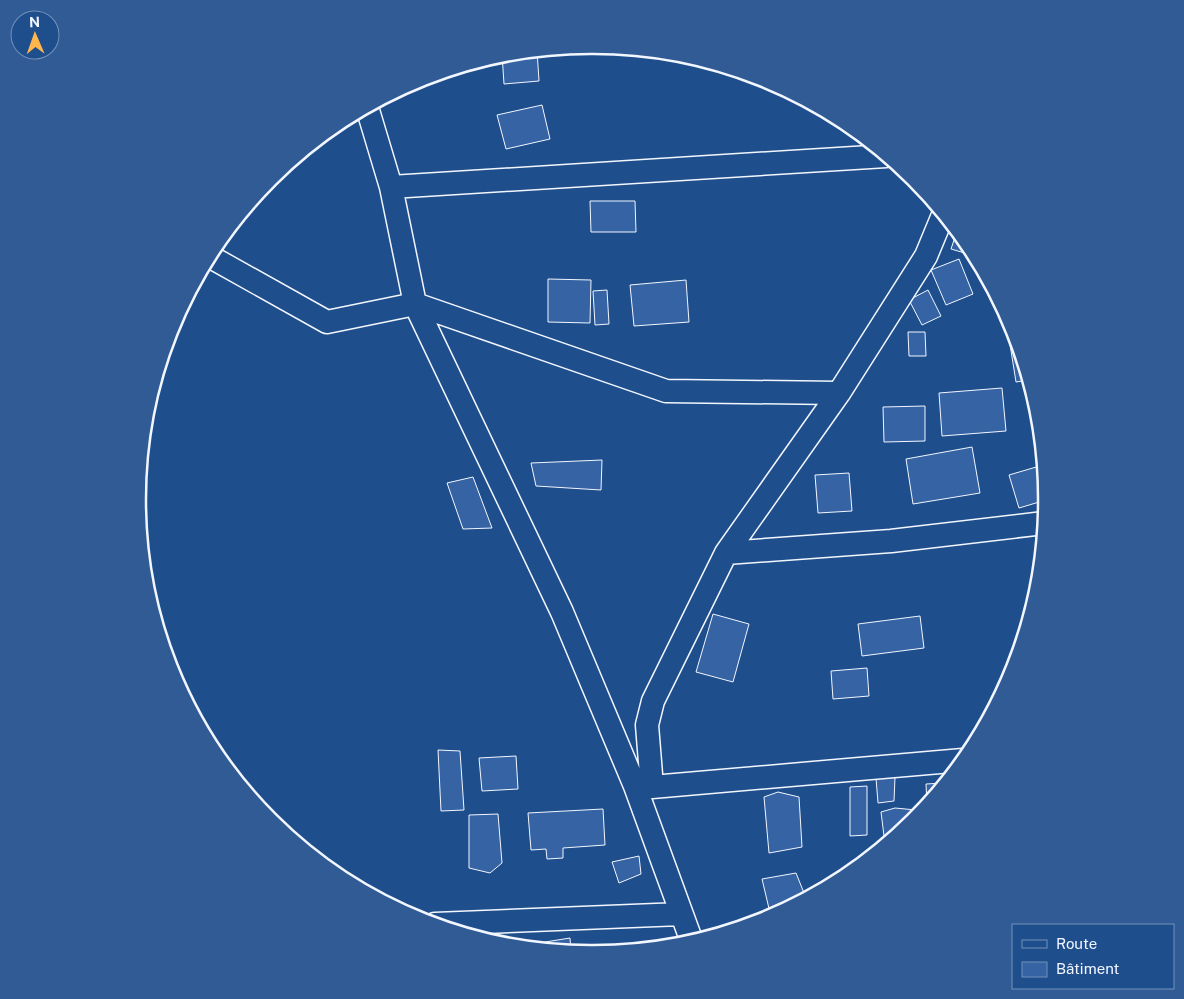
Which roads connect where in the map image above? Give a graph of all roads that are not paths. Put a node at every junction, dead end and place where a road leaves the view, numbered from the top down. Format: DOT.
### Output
graph roads {
  1 [pos="369,113"];
  2 [pos="877,157"];
  3 [pos="390,187"];
  4 [pos="940,221"];
  5 [pos="216,260"];
  6 [pos="416,304"];
  7 [pos="839,394"];
  8 [pos="1037,524"];
  9 [pos="726,553"];
  10 [pos="953,761"];
  11 [pos="644,786"];
  12 [pos="681,914"];
  13 [pos="454,923"];
  14 [pos="689,934"];
  1 -- 3 [label="street"];
  2 -- 3 [label="street"];
  3 -- 6 [label="street"];
  4 -- 7 [label="street"];
  5 -- 6 [label="street"];
  6 -- 7 [label="street"];
  6 -- 11 [label="street"];
  7 -- 9 [label="street"];
  8 -- 9 [label="street"];
  9 -- 11 [label="street"];
  10 -- 11 [label="street"];
  11 -- 12 [label="street"];
  12 -- 13 [label="street"];
  12 -- 14 [label="street"];
}
